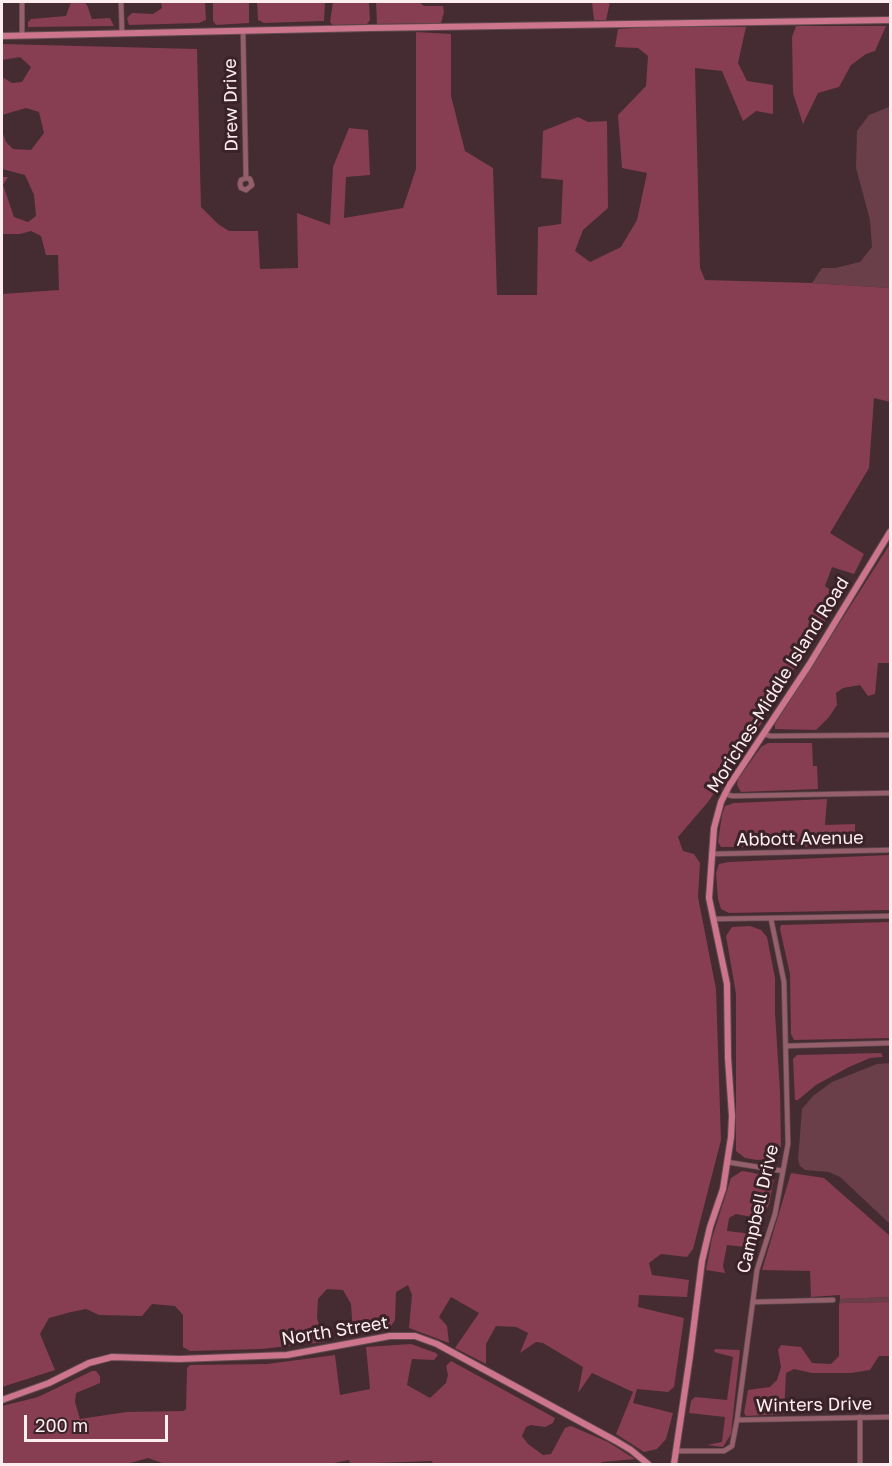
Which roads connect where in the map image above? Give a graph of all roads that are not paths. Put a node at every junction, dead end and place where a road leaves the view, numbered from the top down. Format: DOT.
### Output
graph roads {
  1 [pos="22,2"];
  2 [pos="121,2"];
  3 [pos="891,20"];
  4 [pos="243,31"];
  5 [pos="122,33"];
  6 [pos="2,36"];
  7 [pos="22,36"];
  8 [pos="246,178"];
  9 [pos="891,532"];
  10 [pos="763,734"];
  11 [pos="891,735"];
  12 [pos="891,793"];
  13 [pos="724,794"];
  14 [pos="891,850"];
  15 [pos="711,854"];
  16 [pos="891,916"];
  17 [pos="713,919"];
  18 [pos="771,919"];
  19 [pos="891,1043"];
  20 [pos="786,1046"];
  21 [pos="727,1162"];
  22 [pos="783,1171"];
  23 [pos="833,1300"];
  24 [pos="753,1302"];
  25 [pos="2,1400"];
  26 [pos="860,1417"];
  27 [pos="891,1417"];
  28 [pos="737,1420"];
  29 [pos="673,1459"];
  30 [pos="648,1464"];
  31 [pos="860,1464"];
  1 -- 7 [label="street"];
  2 -- 5 [label="street"];
  3 -- 4 [label="street"];
  4 -- 5 [label="street"];
  4 -- 8 [label="street, Drew Drive"];
  5 -- 7 [label="street"];
  6 -- 7 [label="street"];
  9 -- 10 [label="street, Moriches-Middle Island Road"];
  10 -- 11 [label="street"];
  10 -- 13 [label="street, Moriches-Middle Island Road"];
  12 -- 13 [label="street"];
  13 -- 15 [label="street, Moriches-Middle Island Road"];
  14 -- 15 [label="street, Abbott Avenue"];
  15 -- 17 [label="street, Moriches-Middle Island Road"];
  16 -- 18 [label="street"];
  17 -- 18 [label="street"];
  17 -- 21 [label="street, Moriches-Middle Island Road"];
  18 -- 20 [label="street, Campbell Drive"];
  19 -- 20 [label="street"];
  20 -- 22 [label="street, Campbell Drive"];
  21 -- 22 [label="street"];
  21 -- 29 [label="street, Moriches-Middle Island Road"];
  22 -- 24 [label="street, Campbell Drive"];
  23 -- 24 [label="street"];
  24 -- 28 [label="street, Campbell Drive"];
  25 -- 30 [label="street, North Street"];
  26 -- 27 [label="street, Winters Drive"];
  26 -- 28 [label="street, Winters Drive"];
  26 -- 31 [label="street"];
  28 -- 29 [label="street, Campbell Drive"];
}
